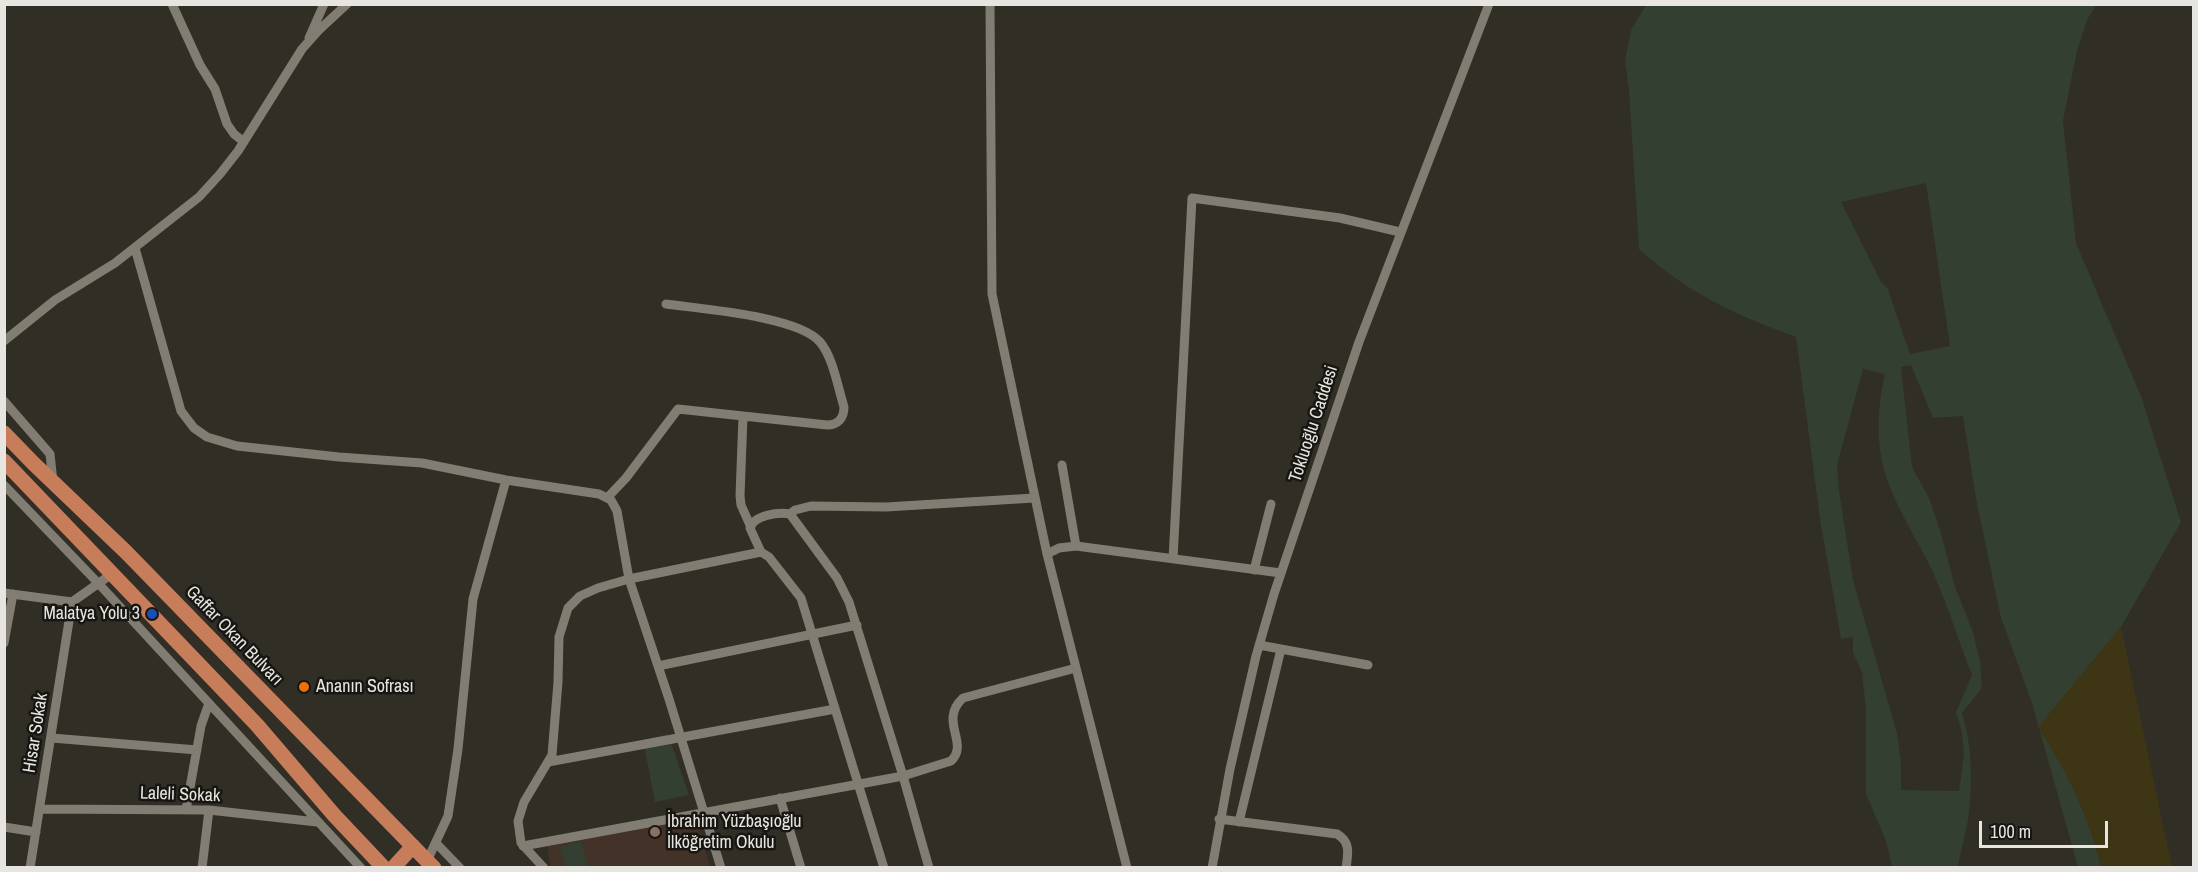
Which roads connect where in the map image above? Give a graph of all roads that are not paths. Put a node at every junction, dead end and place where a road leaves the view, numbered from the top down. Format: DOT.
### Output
graph roads {
  1 [pos="172,4"];
  2 [pos="324,4"];
  3 [pos="347,4"];
  4 [pos="990,4"];
  5 [pos="1489,4"];
  6 [pos="306,44"];
  7 [pos="244,142"];
  8 [pos="1400,232"];
  9 [pos="135,248"];
  10 [pos="666,304"];
  11 [pos="7,336"];
  12 [pos="4,401"];
  13 [pos="743,416"];
  14 [pos="4,433"];
  15 [pos="4,461"];
  16 [pos="1062,465"];
  17 [pos="506,480"];
  18 [pos="53,482"];
  19 [pos="4,485"];
  20 [pos="607,498"];
  21 [pos="1034,498"];
  22 [pos="1271,504"];
  23 [pos="790,514"];
  24 [pos="750,525"];
  25 [pos="1076,546"];
  26 [pos="761,552"];
  27 [pos="1047,554"];
  28 [pos="1173,559"];
  29 [pos="1254,570"];
  30 [pos="113,573"];
  31 [pos="1281,573"];
  32 [pos="629,579"];
  33 [pos="98,583"];
  34 [pos="9,593"];
  35 [pos="72,602"];
  36 [pos="857,625"];
  37 [pos="812,634"];
  38 [pos="4,643"];
  39 [pos="1259,645"];
  40 [pos="1281,649"];
  41 [pos="1368,665"];
  42 [pos="658,666"];
  43 [pos="1076,668"];
  44 [pos="209,703"];
  45 [pos="835,709"];
  46 [pos="681,737"];
  47 [pos="52,738"];
  48 [pos="197,750"];
  49 [pos="548,762"];
  50 [pos="903,776"];
  51 [pos="859,784"];
  52 [pos="780,798"];
  53 [pos="41,809"];
  54 [pos="186,810"];
  55 [pos="209,810"];
  56 [pos="704,812"];
  57 [pos="1219,819"];
  58 [pos="317,822"];
  59 [pos="1239,822"];
  60 [pos="4,827"];
  61 [pos="36,832"];
  62 [pos="436,843"];
  63 [pos="413,846"];
  64 [pos="524,846"];
  65 [pos="430,864"];
  66 [pos="30,867"];
  67 [pos="202,867"];
  68 [pos="361,867"];
  69 [pos="384,867"];
  70 [pos="393,867"];
  71 [pos="460,867"];
  72 [pos="544,867"];
  73 [pos="721,867"];
  74 [pos="801,867"];
  75 [pos="884,867"];
  76 [pos="929,867"];
  77 [pos="1127,867"];
  78 [pos="1212,867"];
  79 [pos="1346,867"];
  1 -- 7 [label="street"];
  2 -- 6 [label="street"];
  3 -- 6 [label="street"];
  4 -- 21 [label="street"];
  5 -- 8 [label="street, Tokluoğlu Caddesi"];
  6 -- 7 [label="street"];
  7 -- 9 [label="street"];
  8 -- 28 [label="street"];
  8 -- 31 [label="street, Tokluoğlu Caddesi"];
  9 -- 11 [label="street"];
  9 -- 17 [label="street"];
  10 -- 13 [label="street"];
  12 -- 18 [label="street"];
  13 -- 20 [label="street"];
  13 -- 24 [label="street"];
  14 -- 18 [label="highway, Gaffar Okan Bulvarı"];
  15 -- 30 [label="highway"];
  16 -- 25 [label="street"];
  17 -- 20 [label="street"];
  17 -- 62 [label="street"];
  18 -- 63 [label="highway, Gaffar Okan Bulvarı"];
  19 -- 33 [label="street"];
  20 -- 32 [label="street"];
  21 -- 23 [label="street"];
  21 -- 27 [label="street"];
  22 -- 29 [label="street"];
  23 -- 24 [label="street"];
  23 -- 36 [label="street"];
  24 -- 26 [label="street"];
  25 -- 27 [label="street"];
  25 -- 28 [label="street"];
  26 -- 32 [label="street"];
  26 -- 37 [label="street"];
  27 -- 43 [label="street"];
  28 -- 29 [label="street"];
  29 -- 31 [label="street"];
  30 -- 33 [label="street"];
  30 -- 69 [label="highway"];
  31 -- 39 [label="street, Tokluoğlu Caddesi"];
  32 -- 42 [label="street"];
  32 -- 49 [label="street"];
  33 -- 35 [label="street"];
  33 -- 44 [label="street"];
  34 -- 35 [label="street"];
  34 -- 38 [label="street"];
  35 -- 47 [label="street, Hisar Sokak"];
  36 -- 37 [label="street"];
  36 -- 50 [label="street"];
  37 -- 42 [label="street"];
  37 -- 45 [label="street"];
  39 -- 40 [label="street"];
  39 -- 57 [label="street, Tokluoğlu Caddesi"];
  40 -- 41 [label="street"];
  40 -- 59 [label="street"];
  42 -- 46 [label="street"];
  43 -- 50 [label="street"];
  43 -- 77 [label="street"];
  44 -- 48 [label="street"];
  44 -- 58 [label="street"];
  45 -- 46 [label="street"];
  45 -- 51 [label="street"];
  46 -- 49 [label="street"];
  46 -- 56 [label="street"];
  47 -- 48 [label="street"];
  47 -- 53 [label="street, Hisar Sokak"];
  48 -- 54 [label="street"];
  49 -- 64 [label="street"];
  50 -- 51 [label="street"];
  50 -- 76 [label="street"];
  51 -- 52 [label="street"];
  51 -- 75 [label="street"];
  52 -- 56 [label="street"];
  52 -- 74 [label="street"];
  53 -- 54 [label="street, Laleli Sokak"];
  53 -- 61 [label="street, Hisar Sokak"];
  54 -- 55 [label="street, Laleli Sokak"];
  55 -- 58 [label="street, Laleli Sokak"];
  55 -- 67 [label="street"];
  56 -- 64 [label="street"];
  56 -- 73 [label="street"];
  57 -- 59 [label="street"];
  57 -- 78 [label="street, Tokluoğlu Caddesi"];
  58 -- 68 [label="street"];
  59 -- 79 [label="street"];
  60 -- 61 [label="street"];
  61 -- 66 [label="street, Hisar Sokak"];
  62 -- 65 [label="street"];
  62 -- 71 [label="street"];
  63 -- 65 [label="highway, Gaffar Okan Bulvarı"];
  63 -- 70 [label="highway"];
  64 -- 72 [label="street"];
}
